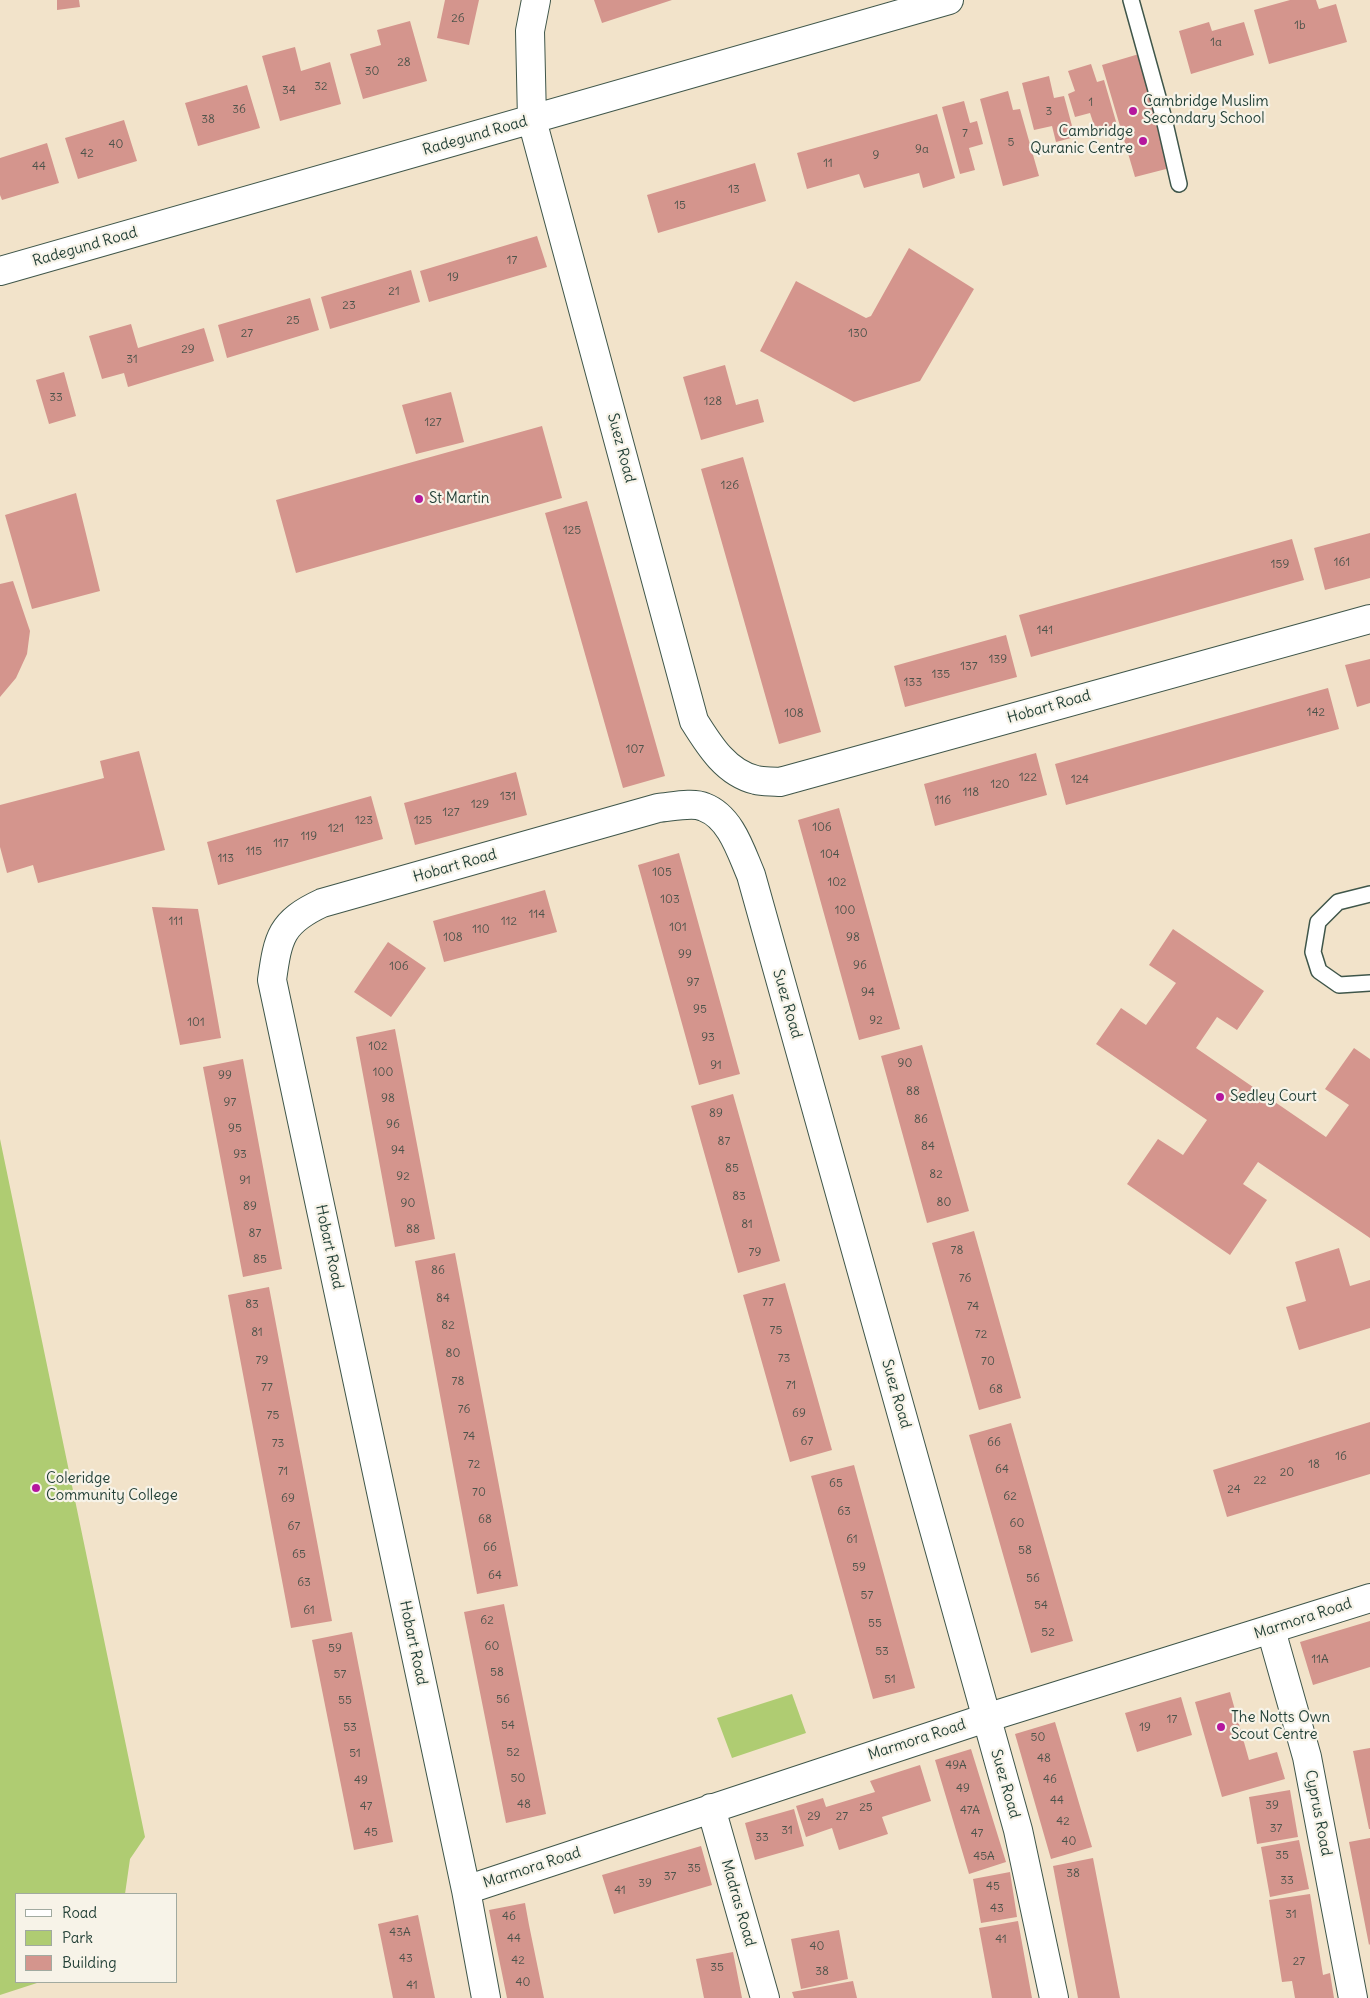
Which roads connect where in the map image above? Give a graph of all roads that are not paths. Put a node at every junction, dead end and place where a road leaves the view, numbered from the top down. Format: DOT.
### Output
graph roads {
  1 [pos="536,0"];
  2 [pos="949,0"];
  3 [pos="1131,0"];
  4 [pos="532,120"];
  5 [pos="1179,184"];
  6 [pos="0,271"];
  7 [pos="1370,619"];
  8 [pos="729,767"];
  9 [pos="704,806"];
  10 [pos="1370,894"];
  11 [pos="1370,983"];
  12 [pos="1370,1598"];
  13 [pos="1271,1630"];
  14 [pos="986,1718"];
  15 [pos="711,1808"];
  16 [pos="466,1890"];
  17 [pos="486,1998"];
  18 [pos="765,1998"];
  19 [pos="1054,1998"];
  20 [pos="1353,1998"];
  1 -- 4 [label="street, Suez Road"];
  2 -- 4 [label="street, Radegund Road"];
  3 -- 5 [label="lane"];
  4 -- 6 [label="street, Radegund Road"];
  4 -- 8 [label="street, Suez Road"];
  7 -- 8 [label="street, Hobart Road"];
  9 -- 14 [label="street, Suez Road"];
  9 -- 16 [label="street, Hobart Road"];
  10 -- 11 [label="lane"];
  12 -- 13 [label="street, Marmora Road"];
  13 -- 14 [label="street, Marmora Road"];
  13 -- 20 [label="street, Cyprus Road"];
  14 -- 15 [label="street, Marmora Road"];
  14 -- 19 [label="street, Suez Road"];
  15 -- 16 [label="street, Marmora Road"];
  15 -- 18 [label="street, Madras Road"];
  16 -- 17 [label="street, Hobart Road"];
}
